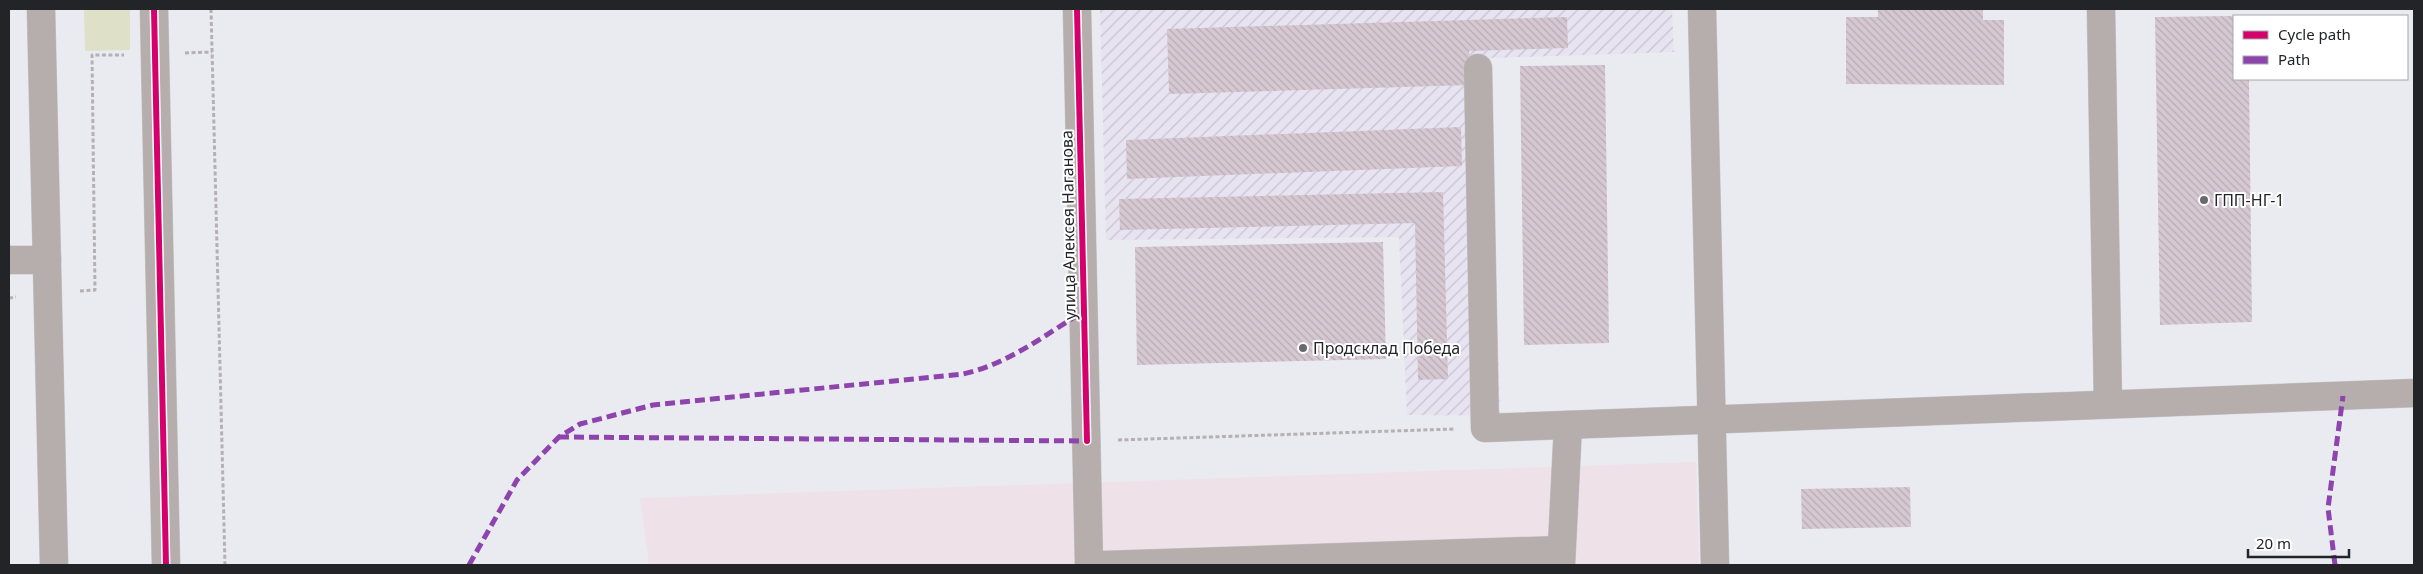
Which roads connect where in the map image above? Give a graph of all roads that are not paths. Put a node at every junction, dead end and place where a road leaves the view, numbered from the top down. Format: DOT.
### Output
graph roads {
  1 [pos="41,9"];
  2 [pos="154,9"];
  3 [pos="1077,9"];
  4 [pos="1702,9"];
  5 [pos="2102,9"];
  6 [pos="1478,68"];
  7 [pos="9,260"];
  8 [pos="47,260"];
  9 [pos="2414,393"];
  10 [pos="2108,404"];
  11 [pos="1710,420"];
  12 [pos="1568,425"];
  13 [pos="1560,558"];
  14 [pos="54,565"];
  15 [pos="166,565"];
  16 [pos="1089,565"];
  17 [pos="1104,565"];
  18 [pos="1714,565"];
  1 -- 8 [label="street"];
  2 -- 15 [label="street"];
  3 -- 16 [label="street, улица Алексея Наганова"];
  4 -- 11 [label="street"];
  5 -- 10 [label="street"];
  6 -- 12 [label="street"];
  7 -- 8 [label="street"];
  8 -- 14 [label="street"];
  9 -- 10 [label="street"];
  10 -- 11 [label="street"];
  11 -- 12 [label="street"];
  11 -- 18 [label="street"];
  12 -- 13 [label="street"];
  13 -- 17 [label="street"];
}
